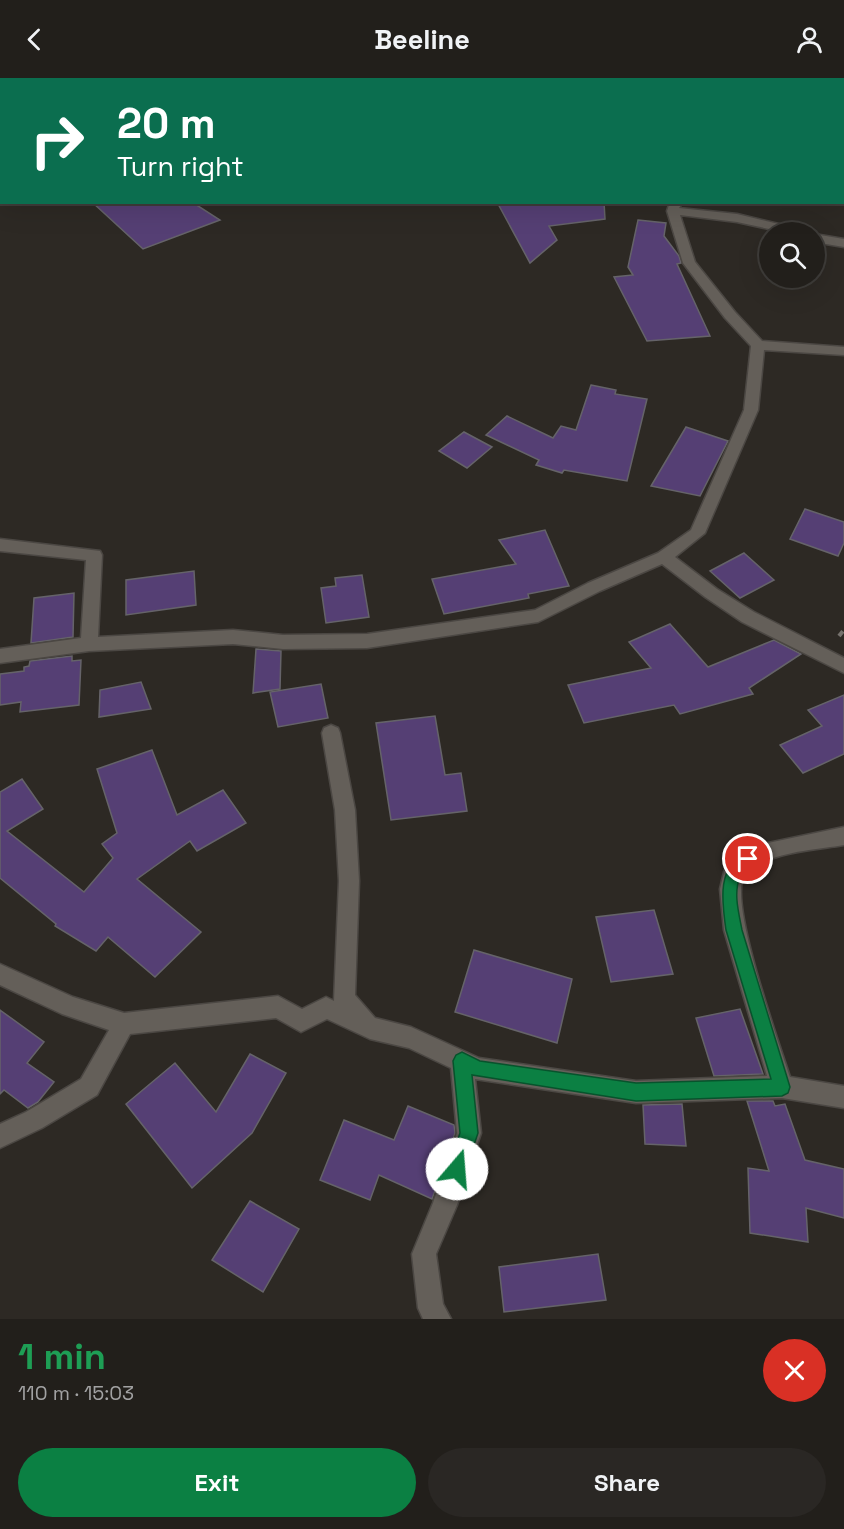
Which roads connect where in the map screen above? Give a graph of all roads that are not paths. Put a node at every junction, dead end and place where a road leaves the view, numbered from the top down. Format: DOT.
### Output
graph roads {
  1 [pos="675,207"];
  2 [pos="759,223"];
  3 [pos="825,240"];
  4 [pos="844,243"];
  5 [pos="758,345"];
  6 [pos="844,351"];
  7 [pos="0,545"];
  8 [pos="664,558"];
  9 [pos="89,644"];
  10 [pos="0,656"];
  11 [pos="844,666"];
  12 [pos="331,733"];
  13 [pos="844,836"];
  14 [pos="0,974"];
  15 [pos="124,1024"];
  16 [pos="370,1028"];
  17 [pos="462,1061"];
  18 [pos="782,1087"];
  19 [pos="844,1097"];
  20 [pos="0,1136"];
  21 [pos="438,1319"];
  1 -- 2 [label="street"];
  1 -- 5 [label="street"];
  3 -- 4 [label="street"];
  5 -- 6 [label="street"];
  5 -- 8 [label="street"];
  7 -- 9 [label="street"];
  8 -- 9 [label="street"];
  8 -- 11 [label="street"];
  9 -- 10 [label="street"];
  12 -- 16 [label="street"];
  13 -- 18 [label="street"];
  14 -- 15 [label="street"];
  15 -- 16 [label="street"];
  15 -- 20 [label="street"];
  16 -- 17 [label="street"];
  17 -- 18 [label="street"];
  17 -- 21 [label="street"];
  18 -- 19 [label="street"];
}
